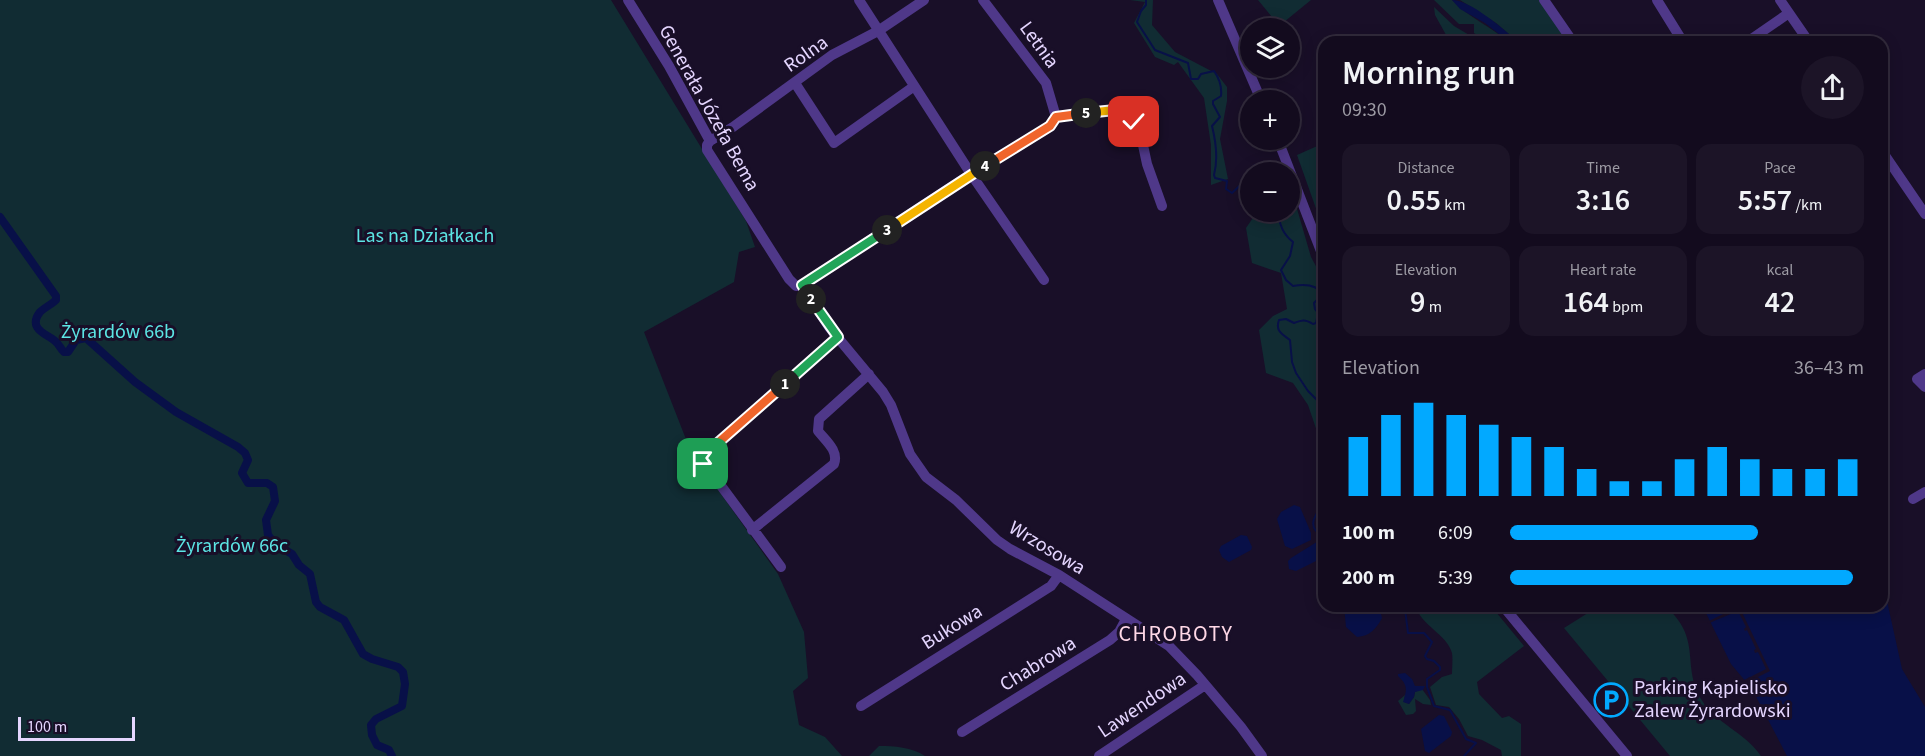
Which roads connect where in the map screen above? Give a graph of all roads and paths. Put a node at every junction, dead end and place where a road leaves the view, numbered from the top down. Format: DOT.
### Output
graph roads {
  1 [pos="628,0"];
  2 [pos="859,0"];
  3 [pos="924,0"];
  4 [pos="983,0"];
  5 [pos="1218,0"];
  6 [pos="1544,0"];
  7 [pos="1657,0"];
  8 [pos="1780,0"];
  9 [pos="1789,13"];
  10 [pos="878,31"];
  11 [pos="1569,36"];
  12 [pos="1679,36"];
  13 [pos="1756,36"];
  14 [pos="1805,36"];
  15 [pos="795,83"];
  16 [pos="913,87"];
  17 [pos="1257,90"];
  18 [pos="1056,117"];
  19 [pos="710,141"];
  20 [pos="1282,150"];
  21 [pos="1888,160"];
  22 [pos="971,174"];
  23 [pos="1162,206"];
  24 [pos="1925,214"];
  25 [pos="1318,243"];
  26 [pos="1044,280"];
  27 [pos="802,285"];
  28 [pos="838,337"];
  29 [pos="869,374"];
  30 [pos="1925,374"];
  31 [pos="1925,387"];
  32 [pos="1925,492"];
  33 [pos="1913,499"];
  34 [pos="752,530"];
  35 [pos="781,567"];
  36 [pos="1059,575"];
  37 [pos="1508,612"];
  38 [pos="1126,619"];
  39 [pos="1205,685"];
  40 [pos="861,706"];
  41 [pos="962,732"];
  42 [pos="1099,756"];
  43 [pos="1262,756"];
  44 [pos="1627,756"];
  1 -- 19 [label="street, Generała Józefa Bema"];
  2 -- 10 [label="street"];
  3 -- 10 [label="street, Rolna"];
  4 -- 18 [label="street, Letnia"];
  5 -- 17 [label="street"];
  6 -- 11 [label="street"];
  7 -- 12 [label="street"];
  8 -- 9 [label="street"];
  9 -- 13 [label="street"];
  9 -- 14 [label="street"];
  10 -- 15 [label="street, Rolna"];
  10 -- 16 [label="street"];
  15 -- 16 [label="street"];
  15 -- 19 [label="street, Rolna"];
  16 -- 22 [label="street"];
  18 -- 22 [label="street"];
  18 -- 23 [label="street"];
  19 -- 27 [label="street, Generała Józefa Bema"];
  20 -- 25 [label="street"];
  21 -- 24 [label="street"];
  22 -- 26 [label="street"];
  22 -- 27 [label="street"];
  27 -- 28 [label="street, Wrzosowa"];
  28 -- 29 [label="street, Wrzosowa"];
  28 -- 34 [label="street"];
  29 -- 34 [label="street"];
  29 -- 36 [label="street, Wrzosowa"];
  30 -- 31 [label="street"];
  32 -- 33 [label="street"];
  34 -- 35 [label="street"];
  36 -- 38 [label="street, Wrzosowa"];
  36 -- 40 [label="street, Bukowa"];
  37 -- 44 [label="street"];
  38 -- 39 [label="street, Wrzosowa"];
  38 -- 41 [label="street, Chabrowa"];
  39 -- 42 [label="street, Lawendowa"];
  39 -- 43 [label="street, Wrzosowa"];
}
